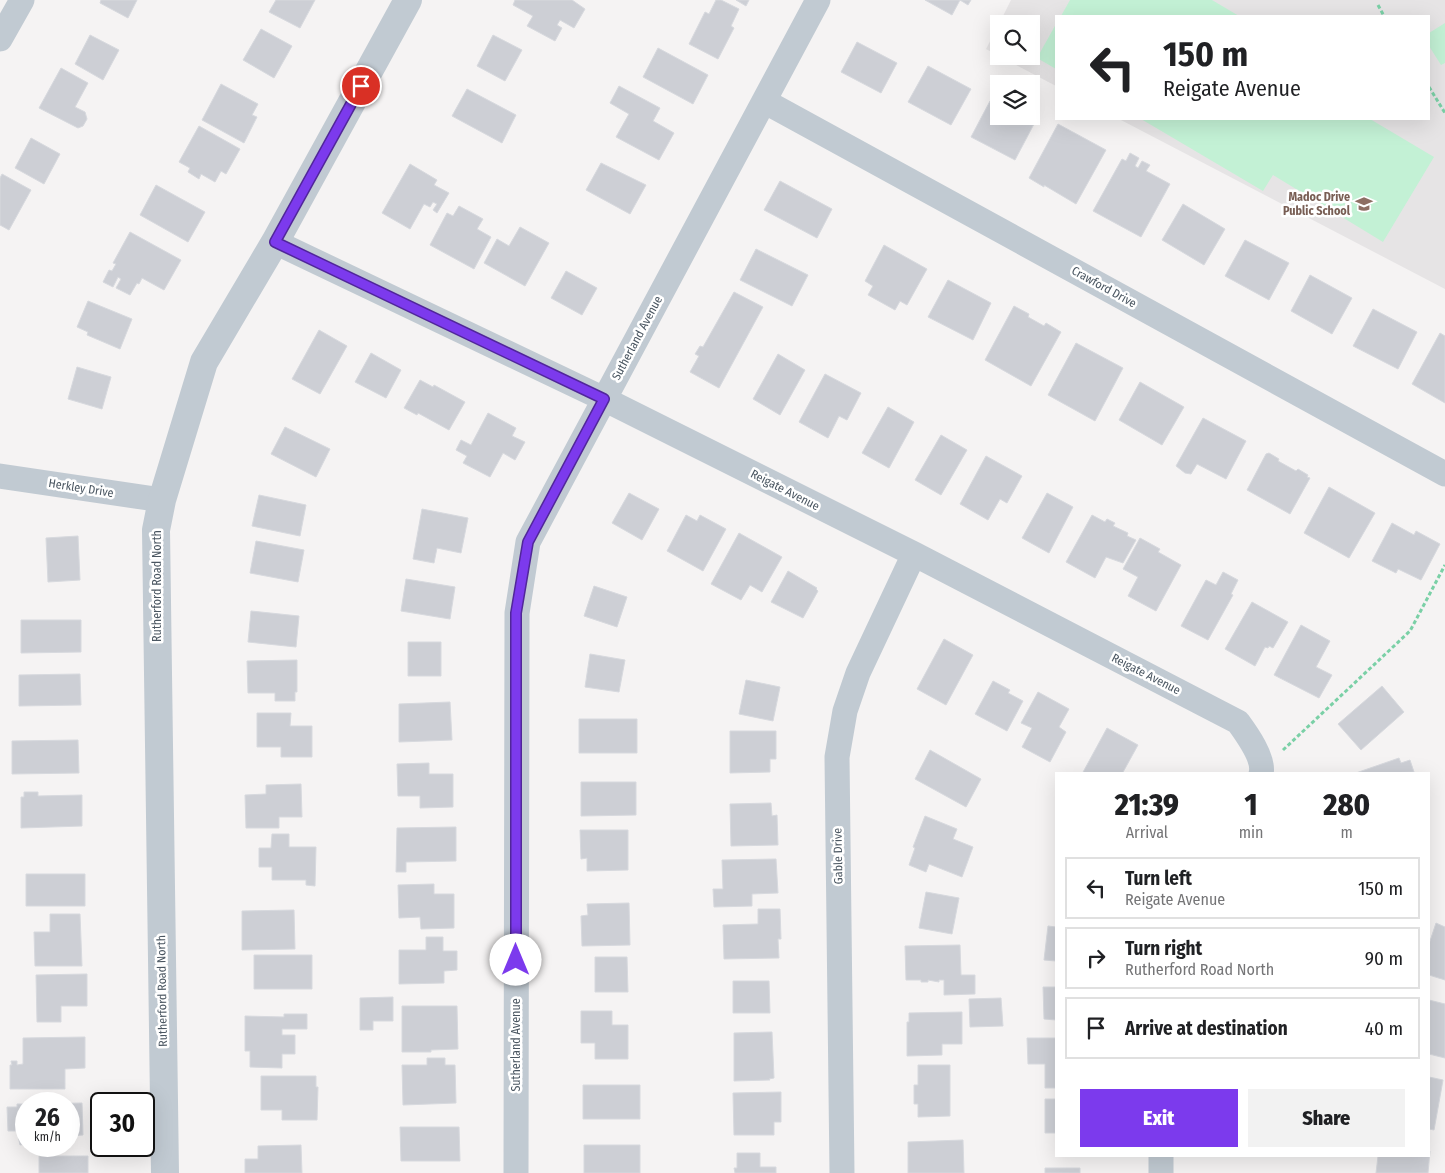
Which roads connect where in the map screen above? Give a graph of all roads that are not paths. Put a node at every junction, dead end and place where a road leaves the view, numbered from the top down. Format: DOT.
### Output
graph roads {
  1 [pos="22,0"];
  2 [pos="408,0"];
  3 [pos="818,0"];
  4 [pos="0,39"];
  5 [pos="764,100"];
  6 [pos="275,242"];
  7 [pos="604,399"];
  8 [pos="1445,474"];
  9 [pos="0,476"];
  10 [pos="162,500"];
  11 [pos="914,554"];
  12 [pos="1262,772"];
  13 [pos="1161,1157"];
  14 [pos="165,1173"];
  15 [pos="516,1173"];
  16 [pos="842,1173"];
  17 [pos="1162,1173"];
  1 -- 4 [label="street"];
  2 -- 6 [label="street, Rutherford Road North"];
  3 -- 5 [label="street, Sutherland Avenue"];
  5 -- 7 [label="street, Sutherland Avenue"];
  5 -- 8 [label="street, Crawford Drive"];
  6 -- 7 [label="street, Reigate Avenue"];
  6 -- 10 [label="street, Rutherford Road North"];
  7 -- 11 [label="street, Reigate Avenue"];
  7 -- 15 [label="street, Sutherland Avenue"];
  9 -- 10 [label="street, Herkley Drive"];
  10 -- 14 [label="street, Rutherford Road North"];
  11 -- 12 [label="street, Reigate Avenue"];
  11 -- 16 [label="street, Gable Drive"];
  13 -- 17 [label="street"];
}
